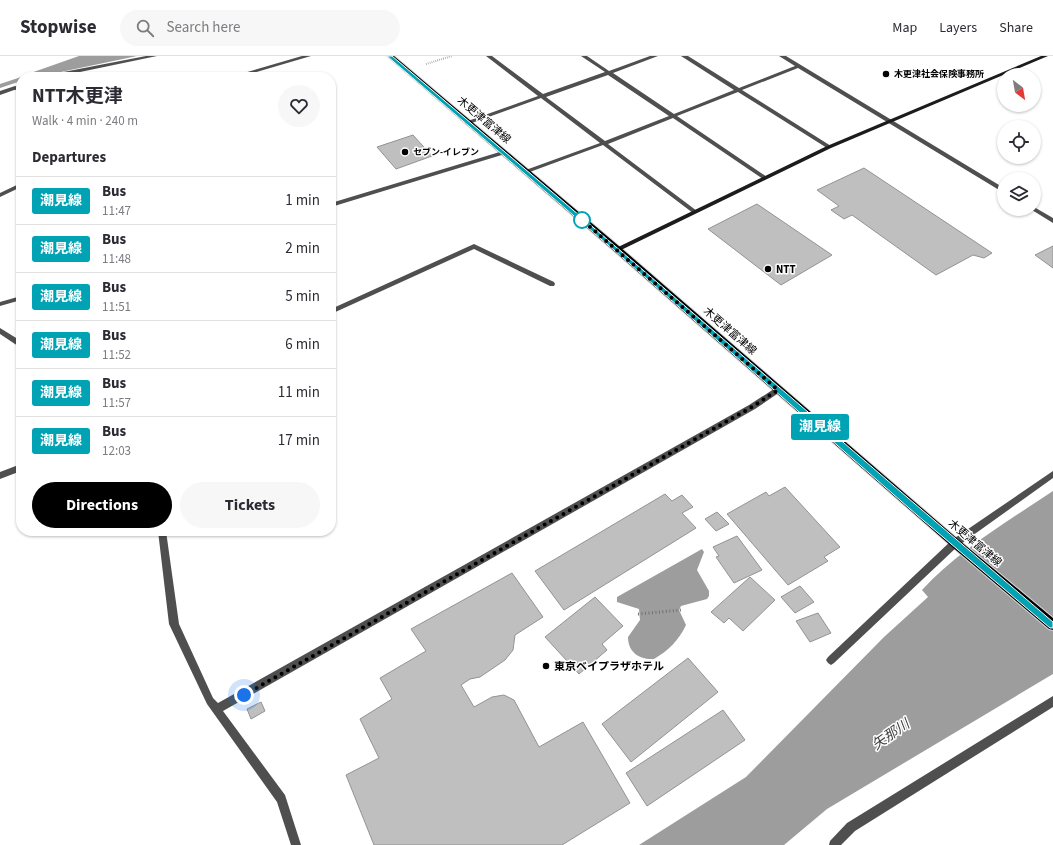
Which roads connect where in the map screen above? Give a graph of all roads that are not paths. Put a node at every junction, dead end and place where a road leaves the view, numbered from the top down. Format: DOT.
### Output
graph roads {
  1 [pos="154,56"];
  2 [pos="308,56"];
  3 [pos="390,56"];
  4 [pos="489,56"];
  5 [pos="584,56"];
  6 [pos="655,56"];
  7 [pos="684,56"];
  8 [pos="782,56"];
  9 [pos="1045,56"];
  10 [pos="799,66"];
  11 [pos="73,72"];
  12 [pos="251,72"];
  13 [pos="608,73"];
  14 [pos="16,88"];
  15 [pos="737,90"];
  16 [pos="0,93"];
  17 [pos="543,96"];
  18 [pos="673,116"];
  19 [pos="890,122"];
  20 [pos="467,123"];
  21 [pos="605,143"];
  22 [pos="829,147"];
  23 [pos="503,153"];
  24 [pos="525,172"];
  25 [pos="765,178"];
  26 [pos="16,187"];
  27 [pos="997,187"];
  28 [pos="0,195"];
  29 [pos="336,203"];
  30 [pos="695,212"];
  31 [pos="1041,213"];
  32 [pos="1053,221"];
  33 [pos="617,249"];
  34 [pos="552,284"];
  35 [pos="16,299"];
  36 [pos="0,304"];
  37 [pos="336,310"];
  38 [pos="0,331"];
  39 [pos="16,342"];
  40 [pos="778,390"];
  41 [pos="16,469"];
  42 [pos="1053,474"];
  43 [pos="0,476"];
  44 [pos="163,536"];
  45 [pos="955,543"];
  46 [pos="1053,625"];
  47 [pos="831,660"];
  48 [pos="1053,701"];
  49 [pos="216,710"];
  50 [pos="296,845"];
  51 [pos="834,845"];
  1 -- 11 [label="street"];
  2 -- 12 [label="street"];
  3 -- 20 [label="main road, 木更津富津線"];
  4 -- 17 [label="street"];
  5 -- 13 [label="street"];
  6 -- 13 [label="street"];
  7 -- 15 [label="street"];
  8 -- 10 [label="street"];
  9 -- 19 [label="street"];
  10 -- 15 [label="street"];
  10 -- 19 [label="street"];
  13 -- 17 [label="street"];
  13 -- 18 [label="street"];
  14 -- 16 [label="street"];
  15 -- 18 [label="street"];
  15 -- 22 [label="street"];
  17 -- 20 [label="street"];
  17 -- 21 [label="street"];
  18 -- 21 [label="street"];
  18 -- 25 [label="street"];
  19 -- 22 [label="street"];
  19 -- 27 [label="street"];
  20 -- 23 [label="main road, 木更津富津線"];
  21 -- 24 [label="street"];
  21 -- 30 [label="street"];
  22 -- 25 [label="street"];
  23 -- 24 [label="main road, 木更津富津線"];
  23 -- 29 [label="street"];
  24 -- 33 [label="main road, 木更津富津線"];
  25 -- 30 [label="street"];
  26 -- 28 [label="street"];
  30 -- 33 [label="street"];
  31 -- 32 [label="street"];
  33 -- 40 [label="main road, 木更津富津線"];
  34 -- 37 [label="street"];
  35 -- 36 [label="street"];
  38 -- 39 [label="street"];
  40 -- 45 [label="main road, 木更津富津線"];
  40 -- 49 [label="street"];
  41 -- 43 [label="street"];
  42 -- 45 [label="street"];
  44 -- 49 [label="street"];
  45 -- 46 [label="main road, 木更津富津線"];
  45 -- 47 [label="street"];
  48 -- 51 [label="street"];
  49 -- 50 [label="street"];
}
